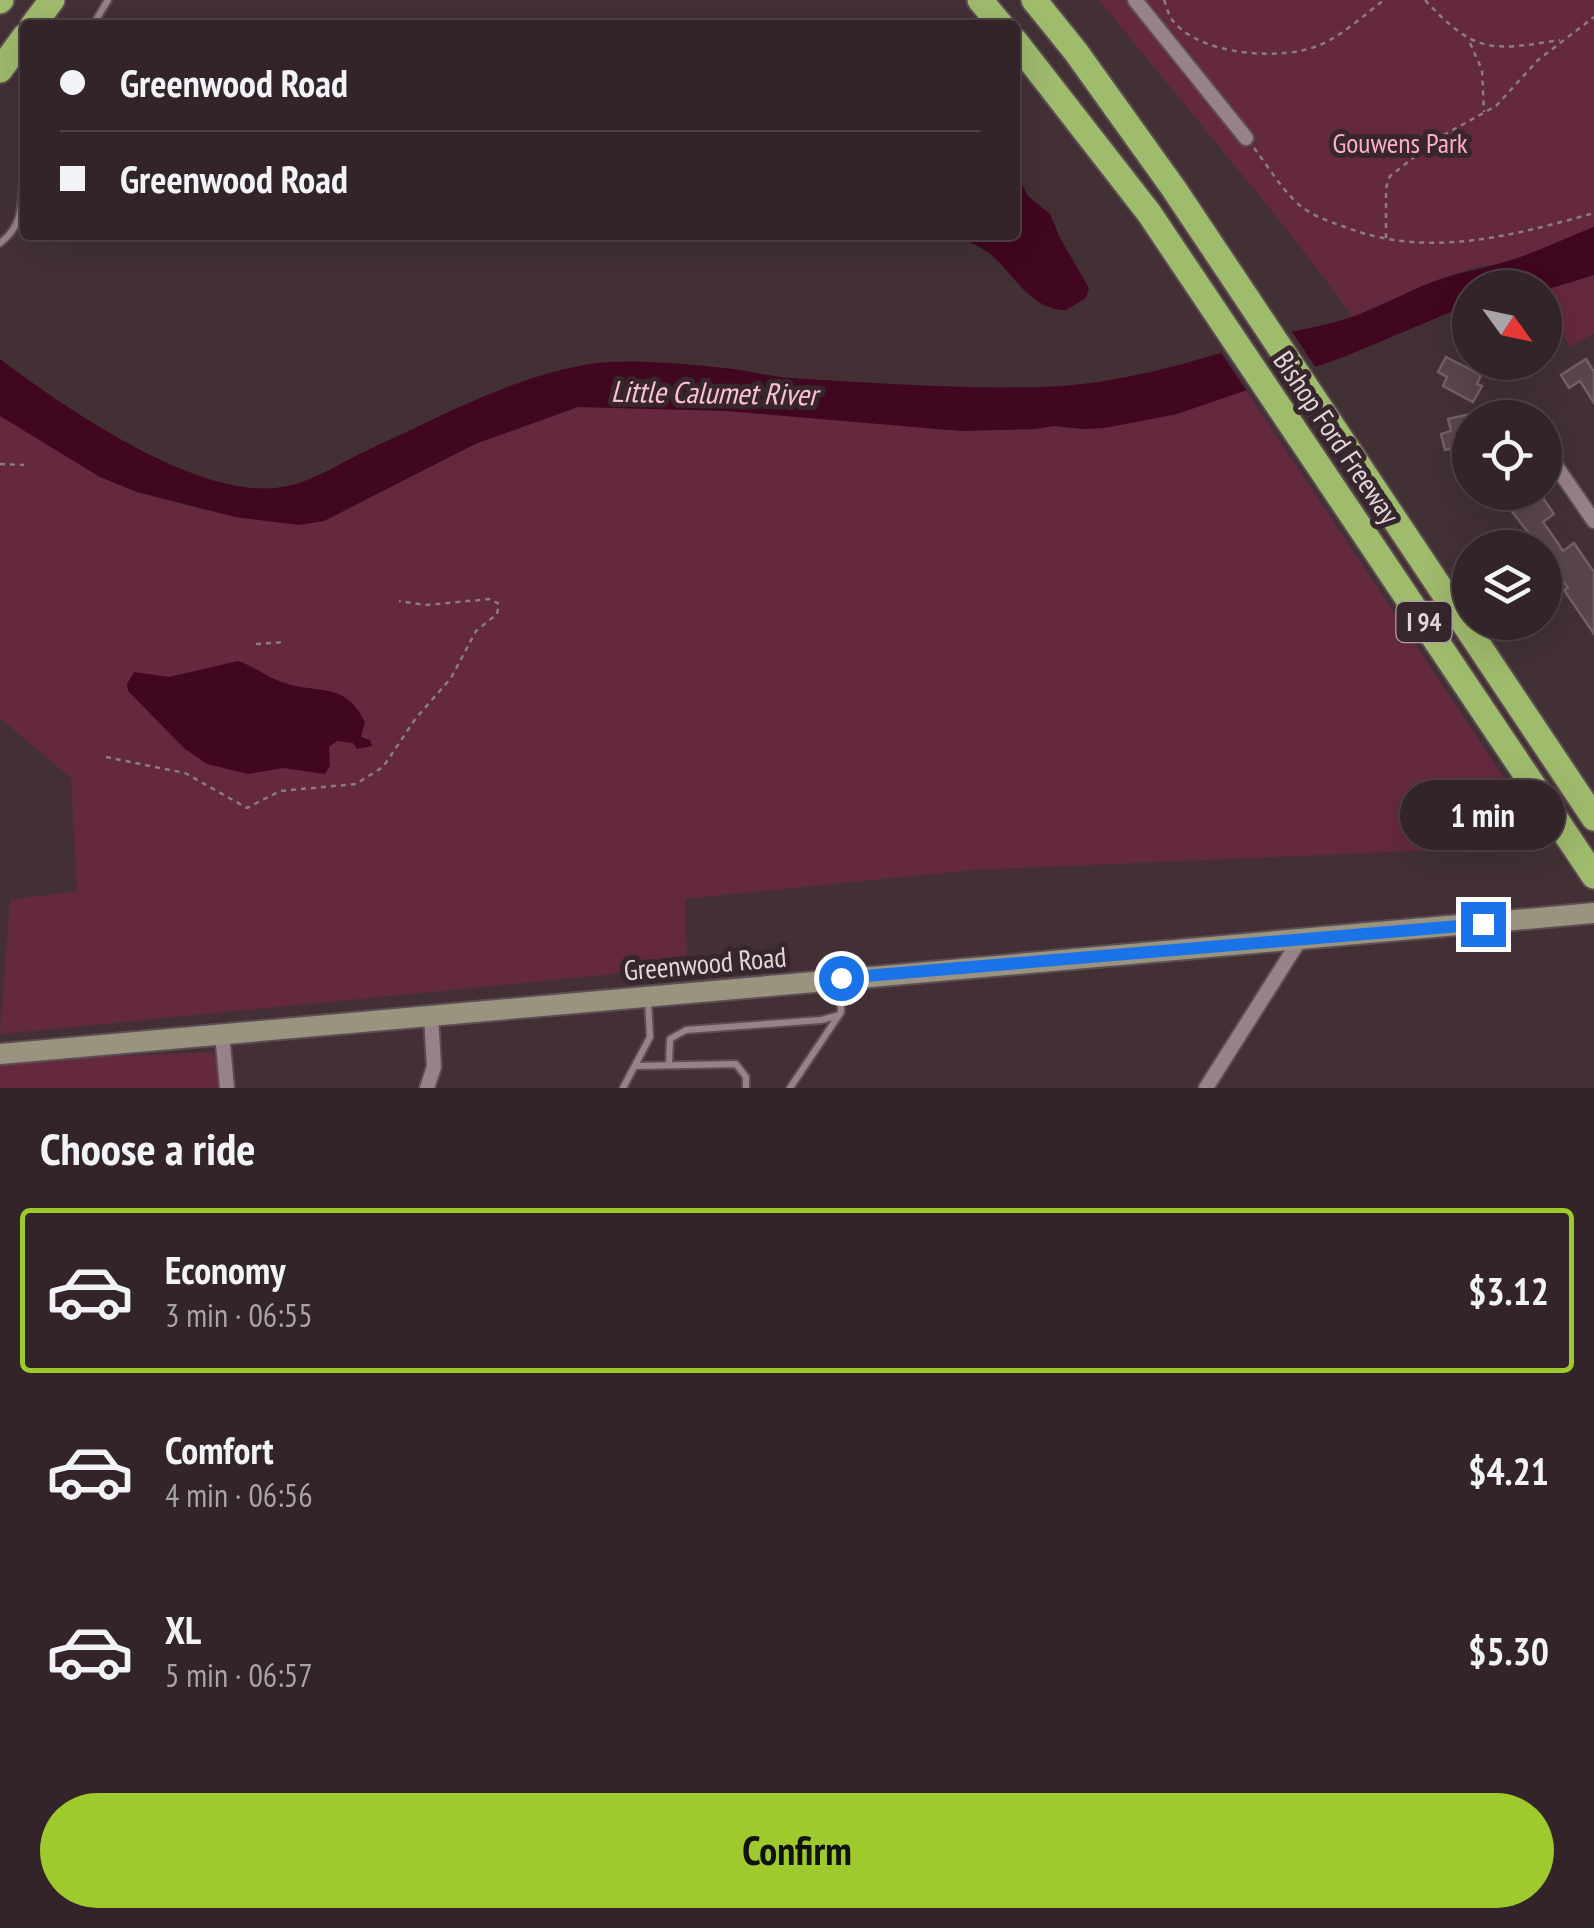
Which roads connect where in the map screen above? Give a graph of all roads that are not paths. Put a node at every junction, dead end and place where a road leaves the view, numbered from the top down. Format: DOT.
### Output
graph roads {
  1 [pos="52,0"];
  2 [pos="980,0"];
  3 [pos="1034,0"];
  4 [pos="1135,0"];
  5 [pos="37,20"];
  6 [pos="997,20"];
  7 [pos="20,43"];
  8 [pos="1020,47"];
  9 [pos="0,70"];
  10 [pos="1246,138"];
  11 [pos="20,221"];
  12 [pos="0,243"];
  13 [pos="1562,475"];
  14 [pos="1594,521"];
  15 [pos="1590,812"];
  16 [pos="1594,876"];
  17 [pos="1594,913"];
  18 [pos="1299,941"];
  19 [pos="841,978"];
  20 [pos="647,995"];
  21 [pos="430,1015"];
  22 [pos="836,1016"];
  23 [pos="222,1034"];
  24 [pos="0,1054"];
  25 [pos="636,1066"];
  26 [pos="669,1066"];
  27 [pos="226,1088"];
  28 [pos="427,1088"];
  29 [pos="624,1088"];
  30 [pos="746,1088"];
  31 [pos="790,1088"];
  32 [pos="1206,1088"];
  1 -- 5 [label="highway"];
  2 -- 6 [label="highway"];
  3 -- 15 [label="highway, Bishop Ford Freeway / I 94"];
  4 -- 10 [label="street"];
  7 -- 9 [label="highway"];
  8 -- 16 [label="highway, Bishop Ford Freeway / I 94"];
  11 -- 12 [label="lane"];
  13 -- 14 [label="street"];
  17 -- 18 [label="street, Greenwood Road"];
  18 -- 19 [label="street, Greenwood Road"];
  18 -- 32 [label="street"];
  19 -- 20 [label="street, Greenwood Road"];
  19 -- 22 [label="lane"];
  20 -- 21 [label="street, Greenwood Road"];
  20 -- 25 [label="lane"];
  21 -- 23 [label="street, Greenwood Road"];
  21 -- 28 [label="street"];
  22 -- 26 [label="lane"];
  22 -- 31 [label="lane"];
  23 -- 24 [label="street, Greenwood Road"];
  23 -- 27 [label="street"];
  25 -- 26 [label="lane"];
  25 -- 29 [label="lane"];
  26 -- 30 [label="lane"];
}
